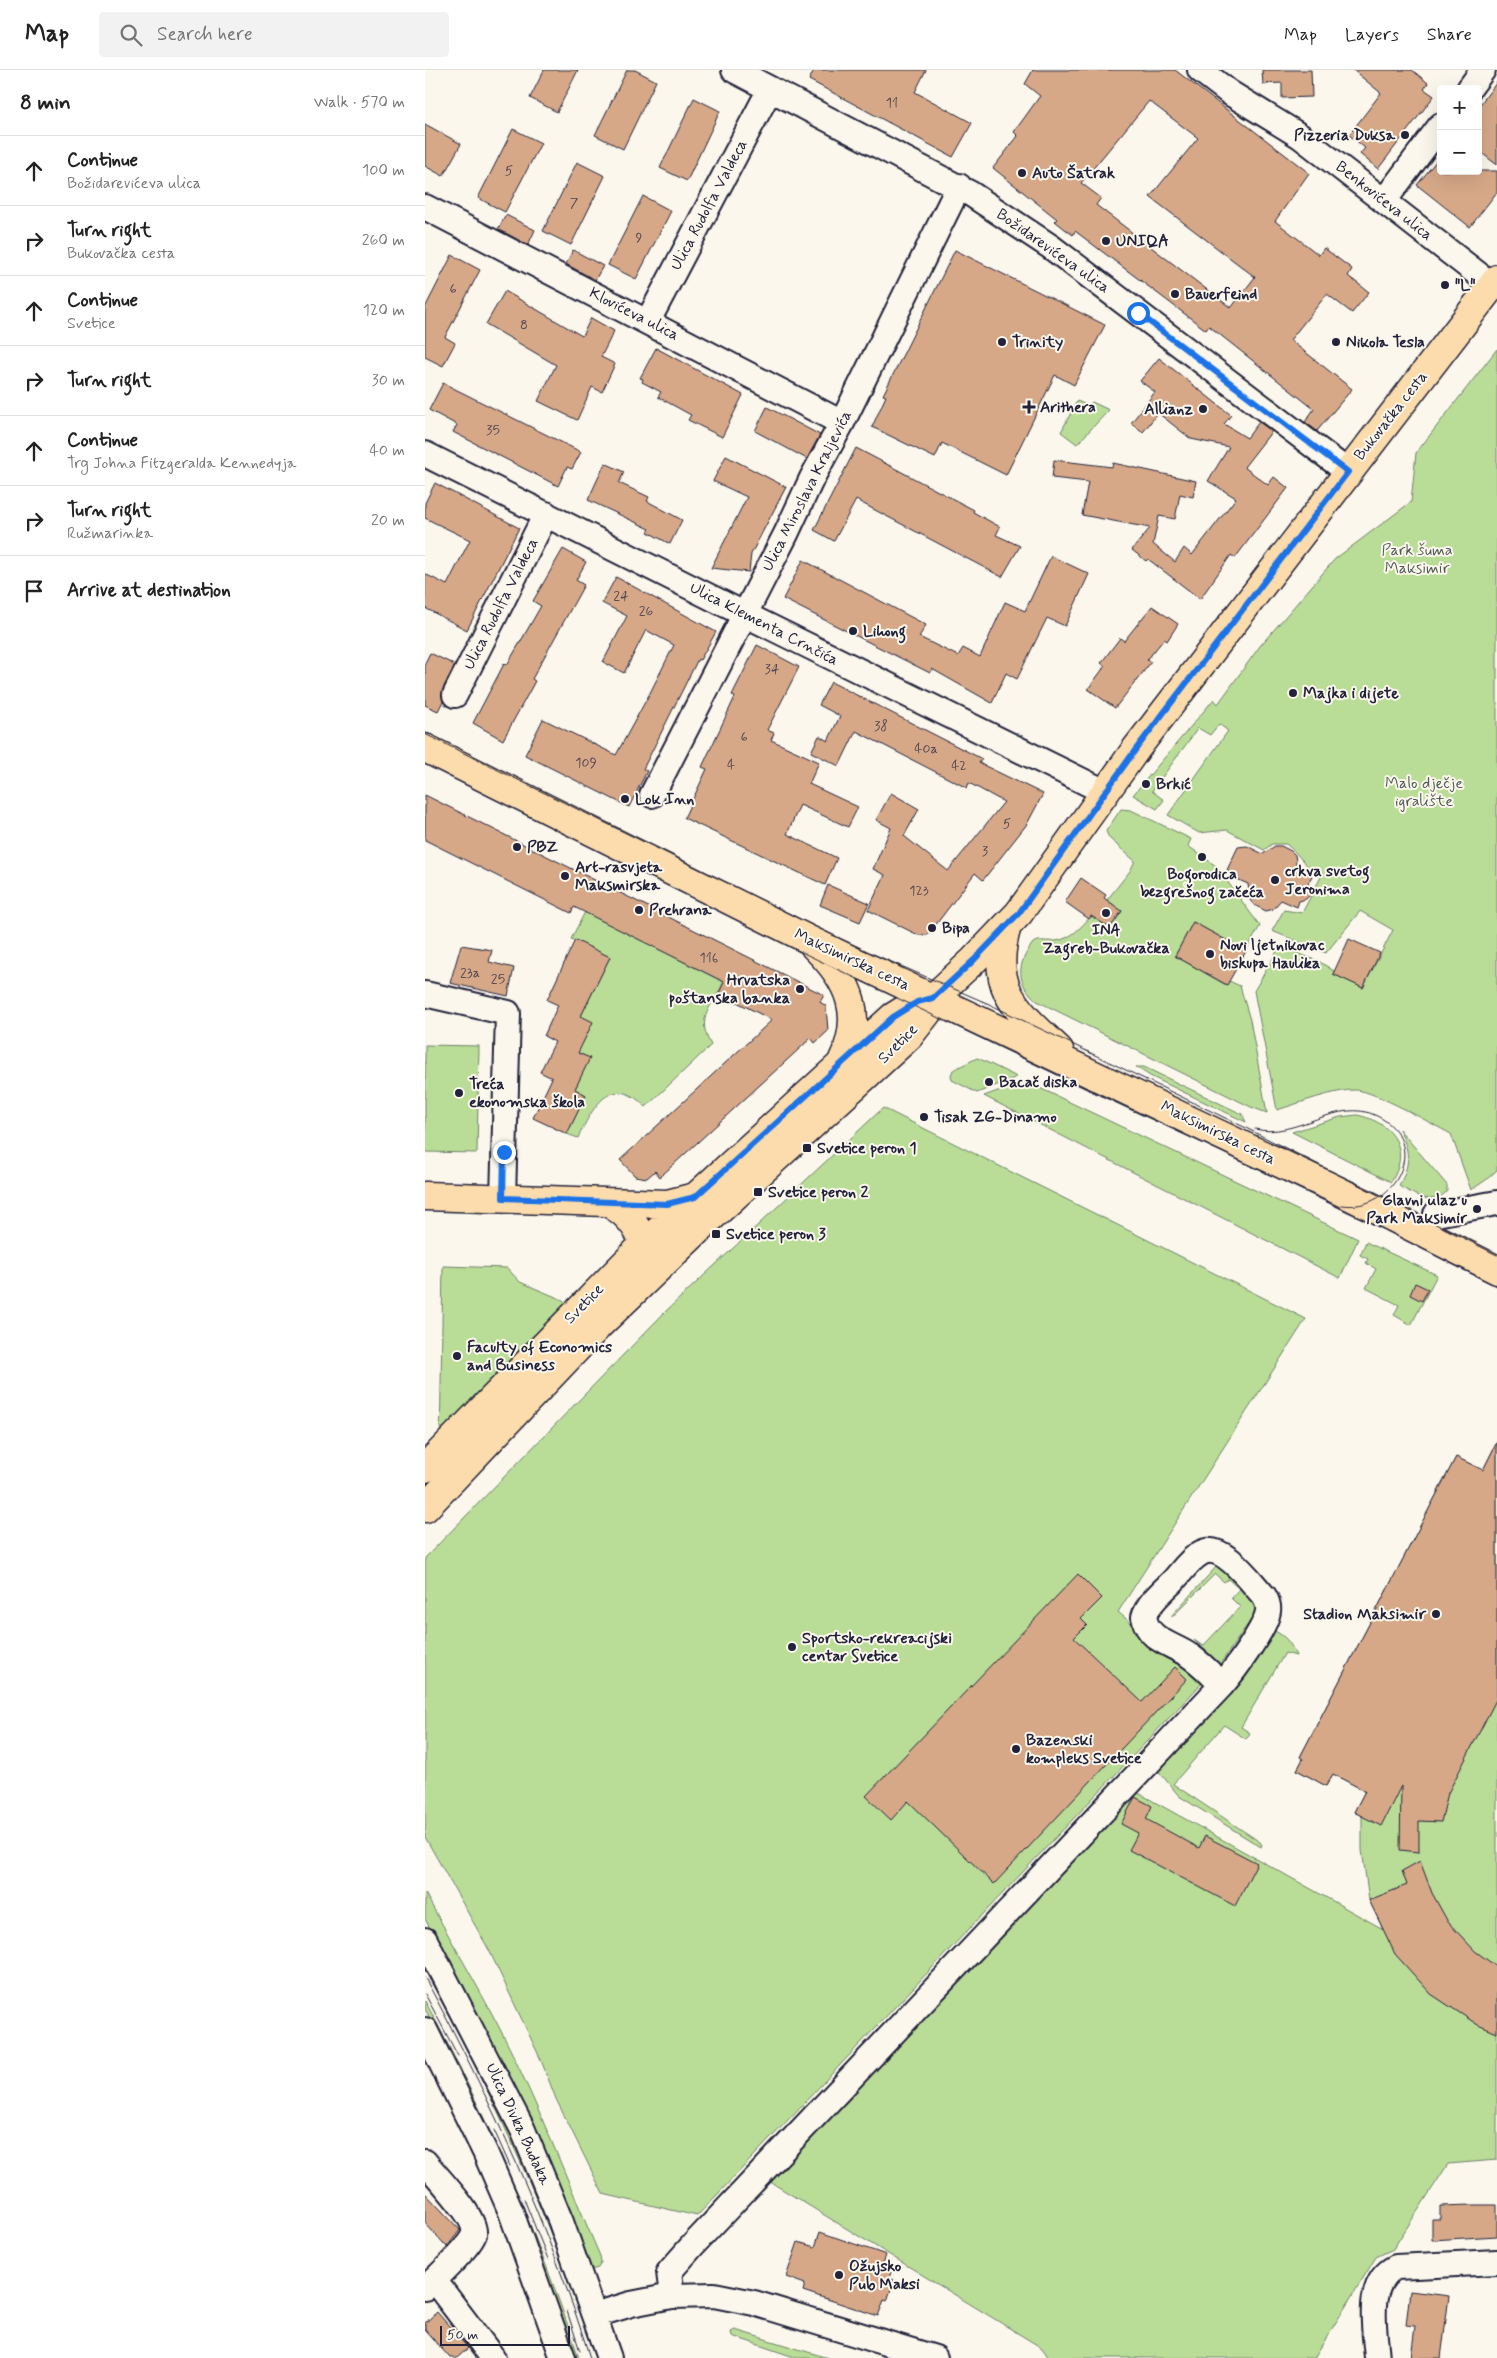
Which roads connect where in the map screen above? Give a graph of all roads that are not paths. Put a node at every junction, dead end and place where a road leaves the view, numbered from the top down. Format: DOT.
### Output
graph roads {
  1 [pos="734,70"];
  2 [pos="1199,70"];
  3 [pos="1483,70"];
  4 [pos="1472,85"];
  5 [pos="770,89"];
  6 [pos="1437,130"];
  7 [pos="959,186"];
  8 [pos="1383,201"];
  9 [pos="425,207"];
  10 [pos="1494,282"];
  11 [pos="648,321"];
  12 [pos="846,415"];
  13 [pos="425,454"];
  14 [pos="1348,472"];
  15 [pos="546,514"];
  16 [pos="745,614"];
  17 [pos="455,695"];
  18 [pos="425,748"];
  19 [pos="1105,792"];
  20 [pos="652,795"];
  21 [pos="1007,926"];
  22 [pos="807,939"];
  23 [pos="425,994"];
  24 [pos="933,998"];
  25 [pos="840,1066"];
  26 [pos="1082,1068"];
  27 [pos="425,1196"];
  28 [pos="695,1197"];
  29 [pos="503,1198"];
  30 [pos="607,1202"];
  31 [pos="1497,1203"];
  32 [pos="1436,1214"];
  33 [pos="644,1244"];
  34 [pos="1497,1270"];
  35 [pos="648,1277"];
  36 [pos="425,1468"];
  37 [pos="425,1508"];
  38 [pos="1222,1685"];
  39 [pos="425,1940"];
  40 [pos="427,2037"];
  41 [pos="425,2162"];
  42 [pos="1497,2262"];
  43 [pos="430,2284"];
  44 [pos="672,2296"];
  45 [pos="595,2315"];
  46 [pos="493,2358"];
  47 [pos="563,2358"];
  48 [pos="609,2358"];
  49 [pos="935,2358"];
  50 [pos="1377,2358"];
  1 -- 5 [label="street, Božidarevićeva ulica"];
  2 -- 8 [label="street, Benkovićeva ulica"];
  3 -- 4 [label="street"];
  5 -- 7 [label="street, Božidarevićeva ulica"];
  5 -- 11 [label="street, Ulica Rudolfa Valdeca"];
  6 -- 8 [label="street"];
  7 -- 12 [label="street, Ulica Miroslava Kraljevića"];
  7 -- 14 [label="street, Božidarevićeva ulica"];
  8 -- 10 [label="street, Benkovićeva ulica"];
  9 -- 11 [label="street, Klovićeva ulica"];
  10 -- 14 [label="main road, Bukovačka cesta"];
  11 -- 12 [label="street, Klovićeva ulica"];
  12 -- 16 [label="street, Ulica Miroslava Kraljevića"];
  13 -- 15 [label="street, Ulica Klementa Crnčića"];
  14 -- 19 [label="main road, Bukovačka cesta"];
  15 -- 16 [label="street, Ulica Klementa Crnčića"];
  15 -- 17 [label="street, Ulica Rudolfa Valdeca"];
  16 -- 19 [label="street, Ulica Klementa Crnčića"];
  16 -- 20 [label="street, Ulica Miroslava Kraljevića"];
  18 -- 22 [label="main road, Maksimirska cesta"];
  19 -- 21 [label="main road, Bukovačka cesta"];
  21 -- 24 [label="main road, Bukovačka cesta"];
  21 -- 26 [label="main road"];
  22 -- 24 [label="main road, Maksimirska cesta"];
  22 -- 25 [label="main road"];
  23 -- 29 [label="street"];
  24 -- 25 [label="main road, Svetice"];
  24 -- 26 [label="main road, Maksimirska cesta"];
  24 -- 35 [label="main road, Svetice"];
  25 -- 28 [label="main road, Svetice"];
  26 -- 34 [label="main road, Maksimirska cesta"];
  27 -- 29 [label="main road"];
  28 -- 30 [label="main road"];
  28 -- 33 [label="main road, Svetice"];
  29 -- 30 [label="main road"];
  30 -- 33 [label="main road"];
  31 -- 32 [label="street"];
  33 -- 35 [label="main road"];
  33 -- 36 [label="main road, Svetice"];
  35 -- 37 [label="main road, Svetice"];
  38 -- 38 [label="street"];
  38 -- 44 [label="street"];
  39 -- 45 [label="street, Ulica Divka Budaka"];
  40 -- 47 [label="street"];
  41 -- 43 [label="street"];
  42 -- 50 [label="street"];
  43 -- 46 [label="street"];
  44 -- 45 [label="street"];
  44 -- 49 [label="street"];
  45 -- 48 [label="street, Ulica Divka Budaka"];
}
